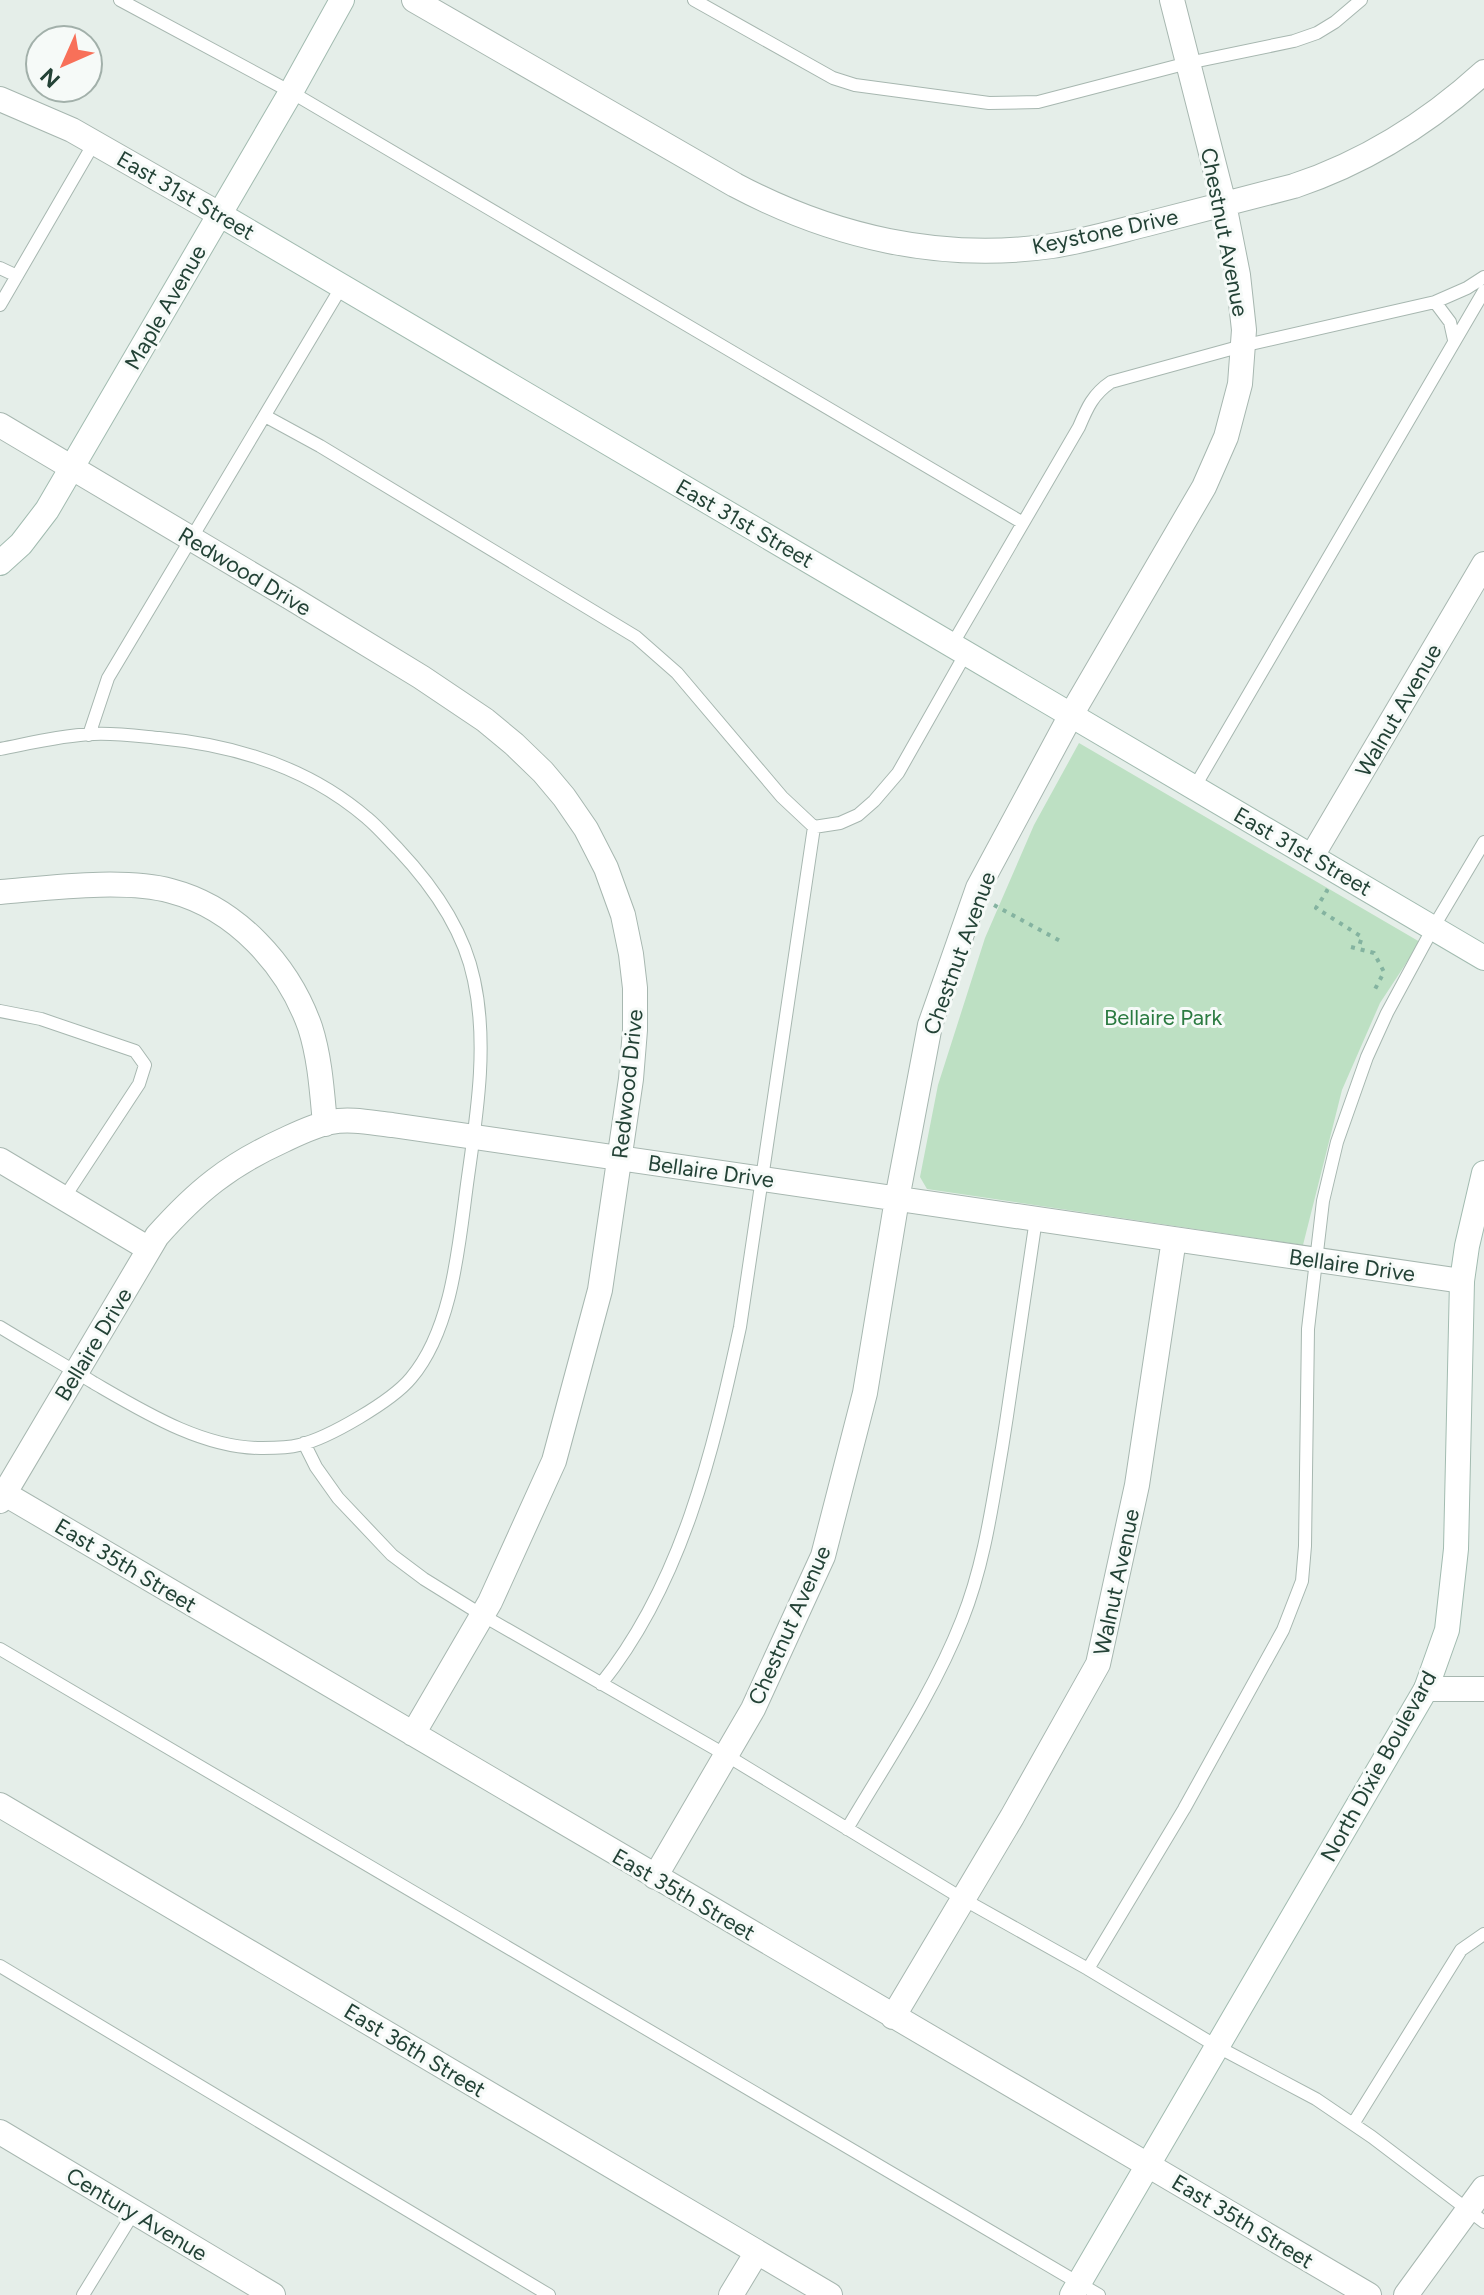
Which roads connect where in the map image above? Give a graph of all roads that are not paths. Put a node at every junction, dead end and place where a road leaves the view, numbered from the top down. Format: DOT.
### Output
graph roads {
  1 [pos="120,0"];
  2 [pos="342,0"];
  3 [pos="414,0"];
  4 [pos="694,0"];
  5 [pos="1172,0"];
  6 [pos="1361,0"];
  7 [pos="1188,63"];
  8 [pos="1484,72"];
  9 [pos="291,92"];
  10 [pos="0,99"];
  11 [pos="94,143"];
  12 [pos="1224,204"];
  13 [pos="219,214"];
  14 [pos="0,268"];
  15 [pos="17,276"];
  16 [pos="1484,277"];
  17 [pos="342,286"];
  18 [pos="1484,291"];
  19 [pos="1435,302"];
  20 [pos="0,305"];
  21 [pos="1454,340"];
  22 [pos="1242,346"];
  23 [pos="265,416"];
  24 [pos="0,425"];
  25 [pos="72,468"];
  26 [pos="1023,523"];
  27 [pos="192,539"];
  28 [pos="0,563"];
  29 [pos="1484,564"];
  30 [pos="959,649"];
  31 [pos="1071,715"];
  32 [pos="89,735"];
  33 [pos="0,749"];
  34 [pos="1194,788"];
  35 [pos="814,827"];
  36 [pos="1484,842"];
  37 [pos="1312,856"];
  38 [pos="0,892"];
  39 [pos="1433,928"];
  40 [pos="1484,958"];
  41 [pos="0,1011"];
  42 [pos="325,1124"];
  43 [pos="474,1137"];
  44 [pos="620,1158"];
  45 [pos="0,1160"];
  46 [pos="1484,1173"];
  47 [pos="761,1179"];
  48 [pos="64,1198"];
  49 [pos="897,1199"];
  50 [pos="1036,1219"];
  51 [pos="1174,1239"];
  52 [pos="149,1249"];
  53 [pos="1317,1260"];
  54 [pos="1462,1281"];
  55 [pos="0,1327"];
  56 [pos="76,1372"];
  57 [pos="304,1443"];
  58 [pos="2,1495"];
  59 [pos="482,1615"];
  60 [pos="0,1649"];
  61 [pos="601,1684"];
  62 [pos="1426,1689"];
  63 [pos="1484,1689"];
  64 [pos="413,1734"];
  65 [pos="726,1755"];
  66 [pos="0,1805"];
  67 [pos="847,1829"];
  68 [pos="655,1877"];
  69 [pos="963,1899"];
  70 [pos="1484,1934"];
  71 [pos="0,1966"];
  72 [pos="1088,1969"];
  73 [pos="893,2017"];
  74 [pos="1218,2047"];
  75 [pos="1353,2124"];
  76 [pos="0,2132"];
  77 [pos="1149,2165"];
  78 [pos="1484,2188"];
  79 [pos="134,2212"];
  80 [pos="1476,2216"];
  81 [pos="757,2252"];
  82 [pos="1083,2291"];
  83 [pos="83,2295"];
  84 [pos="273,2295"];
  85 [pos="549,2295"];
  86 [pos="731,2295"];
  87 [pos="830,2295"];
  88 [pos="1369,2295"];
  89 [pos="1406,2295"];
  1 -- 9 [label="lane"];
  2 -- 9 [label="street, Maple Avenue"];
  3 -- 12 [label="street, Keystone Drive"];
  4 -- 7 [label="lane"];
  5 -- 7 [label="street, Chestnut Avenue"];
  6 -- 7 [label="lane"];
  7 -- 12 [label="street, Chestnut Avenue"];
  8 -- 12 [label="street, Keystone Drive"];
  9 -- 13 [label="street, Maple Avenue"];
  9 -- 26 [label="lane"];
  10 -- 11 [label="street, East 31st Street"];
  11 -- 13 [label="street, East 31st Street"];
  11 -- 15 [label="lane"];
  12 -- 22 [label="street, Chestnut Avenue"];
  13 -- 17 [label="street, East 31st Street"];
  13 -- 25 [label="street, Maple Avenue"];
  14 -- 15 [label="lane"];
  15 -- 20 [label="lane"];
  16 -- 19 [label="lane"];
  17 -- 23 [label="lane"];
  17 -- 30 [label="street, East 31st Street"];
  18 -- 21 [label="lane"];
  19 -- 21 [label="lane"];
  19 -- 22 [label="lane"];
  21 -- 34 [label="lane"];
  22 -- 26 [label="lane"];
  22 -- 31 [label="street, Chestnut Avenue"];
  23 -- 27 [label="lane"];
  23 -- 35 [label="lane"];
  24 -- 25 [label="street, Redwood Drive"];
  25 -- 27 [label="street, Redwood Drive"];
  25 -- 28 [label="street, Maple Avenue"];
  26 -- 30 [label="lane"];
  27 -- 32 [label="lane"];
  27 -- 44 [label="street, Redwood Drive"];
  29 -- 37 [label="street, Walnut Avenue"];
  30 -- 31 [label="street, East 31st Street"];
  30 -- 35 [label="lane"];
  31 -- 34 [label="street, East 31st Street"];
  31 -- 49 [label="street, Chestnut Avenue"];
  32 -- 33 [label="lane"];
  32 -- 43 [label="lane"];
  34 -- 37 [label="street, East 31st Street"];
  35 -- 47 [label="lane"];
  36 -- 39 [label="lane"];
  37 -- 39 [label="street, East 31st Street"];
  38 -- 42 [label="street"];
  39 -- 40 [label="street, East 31st Street"];
  39 -- 53 [label="lane"];
  41 -- 48 [label="lane"];
  42 -- 43 [label="street, Bellaire Drive"];
  42 -- 52 [label="street, Bellaire Drive"];
  43 -- 44 [label="street, Bellaire Drive"];
  43 -- 57 [label="lane"];
  44 -- 47 [label="street, Bellaire Drive"];
  44 -- 59 [label="street, Redwood Drive"];
  45 -- 48 [label="street"];
  46 -- 54 [label="street, North Dixie Boulevard"];
  47 -- 49 [label="street, Bellaire Drive"];
  47 -- 61 [label="lane"];
  48 -- 52 [label="street"];
  49 -- 50 [label="street, Bellaire Drive"];
  49 -- 65 [label="street, Chestnut Avenue"];
  50 -- 51 [label="street, Bellaire Drive"];
  50 -- 67 [label="lane"];
  51 -- 53 [label="street, Bellaire Drive"];
  51 -- 69 [label="street, Walnut Avenue"];
  52 -- 56 [label="street, Bellaire Drive"];
  53 -- 54 [label="street, Bellaire Drive"];
  53 -- 72 [label="lane"];
  54 -- 62 [label="street, North Dixie Boulevard"];
  55 -- 56 [label="lane"];
  56 -- 57 [label="lane"];
  56 -- 58 [label="street, Bellaire Drive"];
  57 -- 59 [label="lane"];
  58 -- 64 [label="street, East 35th Street"];
  59 -- 61 [label="lane"];
  59 -- 64 [label="street, Redwood Drive"];
  60 -- 82 [label="lane"];
  61 -- 65 [label="lane"];
  62 -- 63 [label="street"];
  62 -- 74 [label="street, North Dixie Boulevard"];
  64 -- 68 [label="street, East 35th Street"];
  65 -- 67 [label="lane"];
  65 -- 68 [label="street, Chestnut Avenue"];
  66 -- 81 [label="street, East 36th Street"];
  67 -- 69 [label="lane"];
  68 -- 73 [label="street, East 35th Street"];
  69 -- 72 [label="lane"];
  69 -- 73 [label="street, Walnut Avenue"];
  70 -- 75 [label="lane"];
  71 -- 85 [label="lane"];
  72 -- 74 [label="lane"];
  73 -- 77 [label="street, East 35th Street"];
  74 -- 75 [label="lane"];
  74 -- 77 [label="street, North Dixie Boulevard"];
  75 -- 80 [label="lane"];
  76 -- 79 [label="street, Century Avenue"];
  77 -- 82 [label="street, North Dixie Boulevard"];
  77 -- 88 [label="street, East 35th Street"];
  78 -- 80 [label="street"];
  79 -- 83 [label="lane"];
  79 -- 84 [label="street, Century Avenue"];
  80 -- 89 [label="street"];
  81 -- 86 [label="street"];
  81 -- 87 [label="street, East 36th Street"];
}
